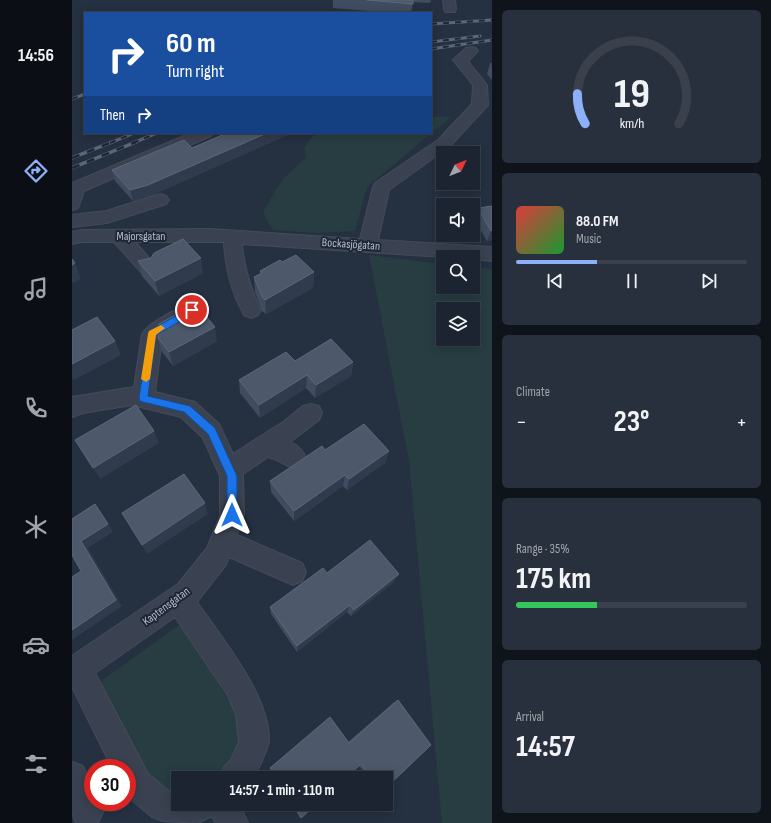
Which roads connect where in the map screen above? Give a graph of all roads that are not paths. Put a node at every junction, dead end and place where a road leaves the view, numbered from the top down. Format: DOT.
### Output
graph roads {
  1 [pos="471,52"];
  2 [pos="203,134"];
  3 [pos="160,200"];
  4 [pos="72,204"];
  5 [pos="72,221"];
  6 [pos="210,235"];
  7 [pos="118,236"];
  8 [pos="233,237"];
  9 [pos="72,238"];
  10 [pos="368,245"];
  11 [pos="492,254"];
  12 [pos="148,267"];
  13 [pos="192,310"];
  14 [pos="251,310"];
  15 [pos="143,398"];
  16 [pos="72,408"];
  17 [pos="311,413"];
  18 [pos="266,446"];
  19 [pos="296,459"];
  20 [pos="229,470"];
  21 [pos="222,542"];
  22 [pos="293,572"];
  23 [pos="179,599"];
  24 [pos="75,671"];
  25 [pos="242,771"];
  26 [pos="72,777"];
  27 [pos="171,807"];
  28 [pos="226,811"];
  29 [pos="87,812"];
  30 [pos="232,823"];
  1 -- 10 [label="street"];
  2 -- 4 [label="street"];
  3 -- 5 [label="street"];
  6 -- 7 [label="street, Majorsgatan"];
  6 -- 8 [label="street, Bockasjögatan"];
  7 -- 9 [label="street, Majorsgatan"];
  7 -- 12 [label="street"];
  8 -- 10 [label="street, Bockasjögatan"];
  8 -- 14 [label="street"];
  10 -- 11 [label="street, Bockasjögatan"];
  13 -- 15 [label="street"];
  15 -- 16 [label="street, Kaptensgatan"];
  15 -- 20 [label="street, Kaptensgatan"];
  17 -- 18 [label="street"];
  18 -- 19 [label="street"];
  18 -- 20 [label="street"];
  20 -- 21 [label="street, Kaptensgatan"];
  21 -- 22 [label="street"];
  21 -- 23 [label="street, Kaptensgatan"];
  23 -- 24 [label="street, Kaptensgatan"];
  23 -- 25 [label="street"];
  24 -- 27 [label="street"];
  26 -- 29 [label="street"];
  28 -- 30 [label="street"];
}
